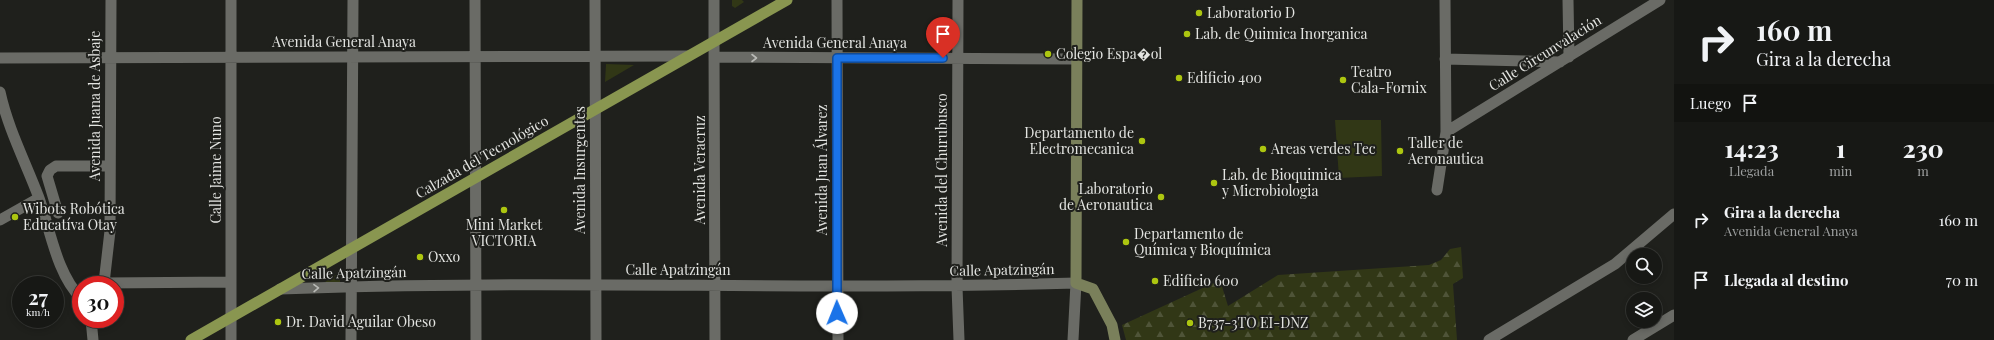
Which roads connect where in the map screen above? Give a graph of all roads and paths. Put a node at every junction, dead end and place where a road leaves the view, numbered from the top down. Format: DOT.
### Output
graph roads {
  1 [pos="111,0"];
  2 [pos="231,0"];
  3 [pos="354,0"];
  4 [pos="475,0"];
  5 [pos="595,0"];
  6 [pos="714,0"];
  7 [pos="787,0"];
  8 [pos="837,0"];
  9 [pos="958,0"];
  10 [pos="1077,0"];
  11 [pos="1445,0"];
  12 [pos="1568,0"];
  13 [pos="1660,0"];
  14 [pos="714,42"];
  15 [pos="688,56"];
  16 [pos="475,57"];
  17 [pos="595,57"];
  18 [pos="714,57"];
  19 [pos="0,58"];
  20 [pos="111,58"];
  21 [pos="231,58"];
  22 [pos="353,58"];
  23 [pos="837,58"];
  24 [pos="958,58"];
  25 [pos="1445,58"];
  26 [pos="1076,59"];
  27 [pos="1564,59"];
  28 [pos="0,92"];
  29 [pos="596,109"];
  30 [pos="2,113"];
  31 [pos="1446,132"];
  32 [pos="110,166"];
  33 [pos="475,178"];
  34 [pos="1438,190"];
  35 [pos="39,198"];
  36 [pos="58,213"];
  37 [pos="1674,214"];
  38 [pos="0,220"];
  39 [pos="352,248"];
  40 [pos="105,276"];
  41 [pos="231,282"];
  42 [pos="1076,283"];
  43 [pos="124,284"];
  44 [pos="596,284"];
  45 [pos="714,285"];
  46 [pos="476,286"];
  47 [pos="837,286"];
  48 [pos="72,287"];
  49 [pos="957,287"];
  50 [pos="352,288"];
  51 [pos="280,289"];
  52 [pos="1674,315"];
  53 [pos="231,317"];
  54 [pos="92,328"];
  55 [pos="93,340"];
  56 [pos="191,340"];
  57 [pos="231,340"];
  58 [pos="351,340"];
  59 [pos="476,340"];
  60 [pos="596,340"];
  61 [pos="715,340"];
  62 [pos="838,340"];
  63 [pos="959,340"];
  64 [pos="1072,340"];
  65 [pos="1115,340"];
  66 [pos="1489,340"];
  67 [pos="1633,340"];
  1 -- 20 [label="street, Avenida Juana de Asbaje"];
  2 -- 21 [label="street, Calle Jaime Nuno"];
  3 -- 22 [label="street"];
  4 -- 16 [label="street"];
  5 -- 17 [label="street, Avenida Insurgentes"];
  6 -- 14 [label="street, Avenida Veracruz"];
  7 -- 14 [label="main road, Calzada del Tecnológico"];
  8 -- 23 [label="street, Avenida Juan Álvarez"];
  9 -- 24 [label="street, Avenida del Churubusco"];
  10 -- 26 [label="main road"];
  11 -- 25 [label="street"];
  12 -- 27 [label="street"];
  13 -- 27 [label="street, Calle Circunvalación"];
  14 -- 15 [label="main road, Calzada del Tecnológico"];
  14 -- 18 [label="street, Avenida Veracruz"];
  15 -- 17 [label="street, Avenida General Anaya"];
  15 -- 29 [label="main road, Calzada del Tecnológico"];
  16 -- 17 [label="street, Avenida General Anaya"];
  16 -- 22 [label="street, Avenida General Anaya"];
  16 -- 33 [label="street"];
  17 -- 29 [label="street, Avenida Insurgentes"];
  18 -- 23 [label="street, Avenida General Anaya, one-way"];
  18 -- 45 [label="street, Avenida Veracruz"];
  19 -- 20 [label="street, Avenida General Anaya"];
  20 -- 21 [label="street, Avenida General Anaya"];
  20 -- 32 [label="street, Avenida Juana de Asbaje"];
  21 -- 22 [label="street, Avenida General Anaya"];
  21 -- 41 [label="street, Calle Jaime Nuno"];
  22 -- 39 [label="street"];
  23 -- 24 [label="street, Avenida General Anaya"];
  23 -- 47 [label="street, Avenida Juan Álvarez"];
  24 -- 26 [label="street, Avenida General Anaya"];
  24 -- 49 [label="street, Avenida del Churubusco"];
  25 -- 27 [label="street"];
  25 -- 31 [label="street"];
  26 -- 42 [label="main road"];
  27 -- 31 [label="street, Calle Circunvalación"];
  28 -- 30 [label="street"];
  29 -- 33 [label="main road, Calzada del Tecnológico"];
  29 -- 44 [label="street, Avenida Insurgentes"];
  30 -- 35 [label="street"];
  31 -- 34 [label="street"];
  32 -- 36 [label="street"];
  32 -- 40 [label="street, Avenida Juana de Asbaje"];
  33 -- 39 [label="main road, Calzada del Tecnológico"];
  33 -- 46 [label="street"];
  35 -- 38 [label="street"];
  35 -- 48 [label="street"];
  37 -- 66 [label="street"];
  39 -- 50 [label="street"];
  39 -- 51 [label="main road, Calzada del Tecnológico"];
  41 -- 43 [label="street"];
  41 -- 53 [label="street, Calle Jaime Nuno"];
  42 -- 49 [label="street, Calle Apatzingán"];
  42 -- 64 [label="street"];
  42 -- 65 [label="main road"];
  44 -- 45 [label="street, Calle Apatzingán"];
  44 -- 46 [label="street, Calle Apatzingán"];
  44 -- 60 [label="street, Avenida Insurgentes"];
  45 -- 47 [label="street, Calle Apatzingán"];
  45 -- 61 [label="street, Avenida Veracruz"];
  46 -- 50 [label="street, Calle Apatzingán"];
  46 -- 59 [label="street"];
  47 -- 49 [label="street, Calle Apatzingán"];
  47 -- 62 [label="street, Avenida Juan Álvarez"];
  49 -- 63 [label="street, Avenida del Churubusco"];
  51 -- 50 [label="street, Calle Apatzingán, one-way"];
  50 -- 58 [label="street"];
  51 -- 53 [label="main road, Calzada del Tecnológico"];
  52 -- 67 [label="street"];
  53 -- 56 [label="main road, Calzada del Tecnológico"];
  53 -- 57 [label="street, Calle Jaime Nuno"];
  54 -- 55 [label="street"];
}
